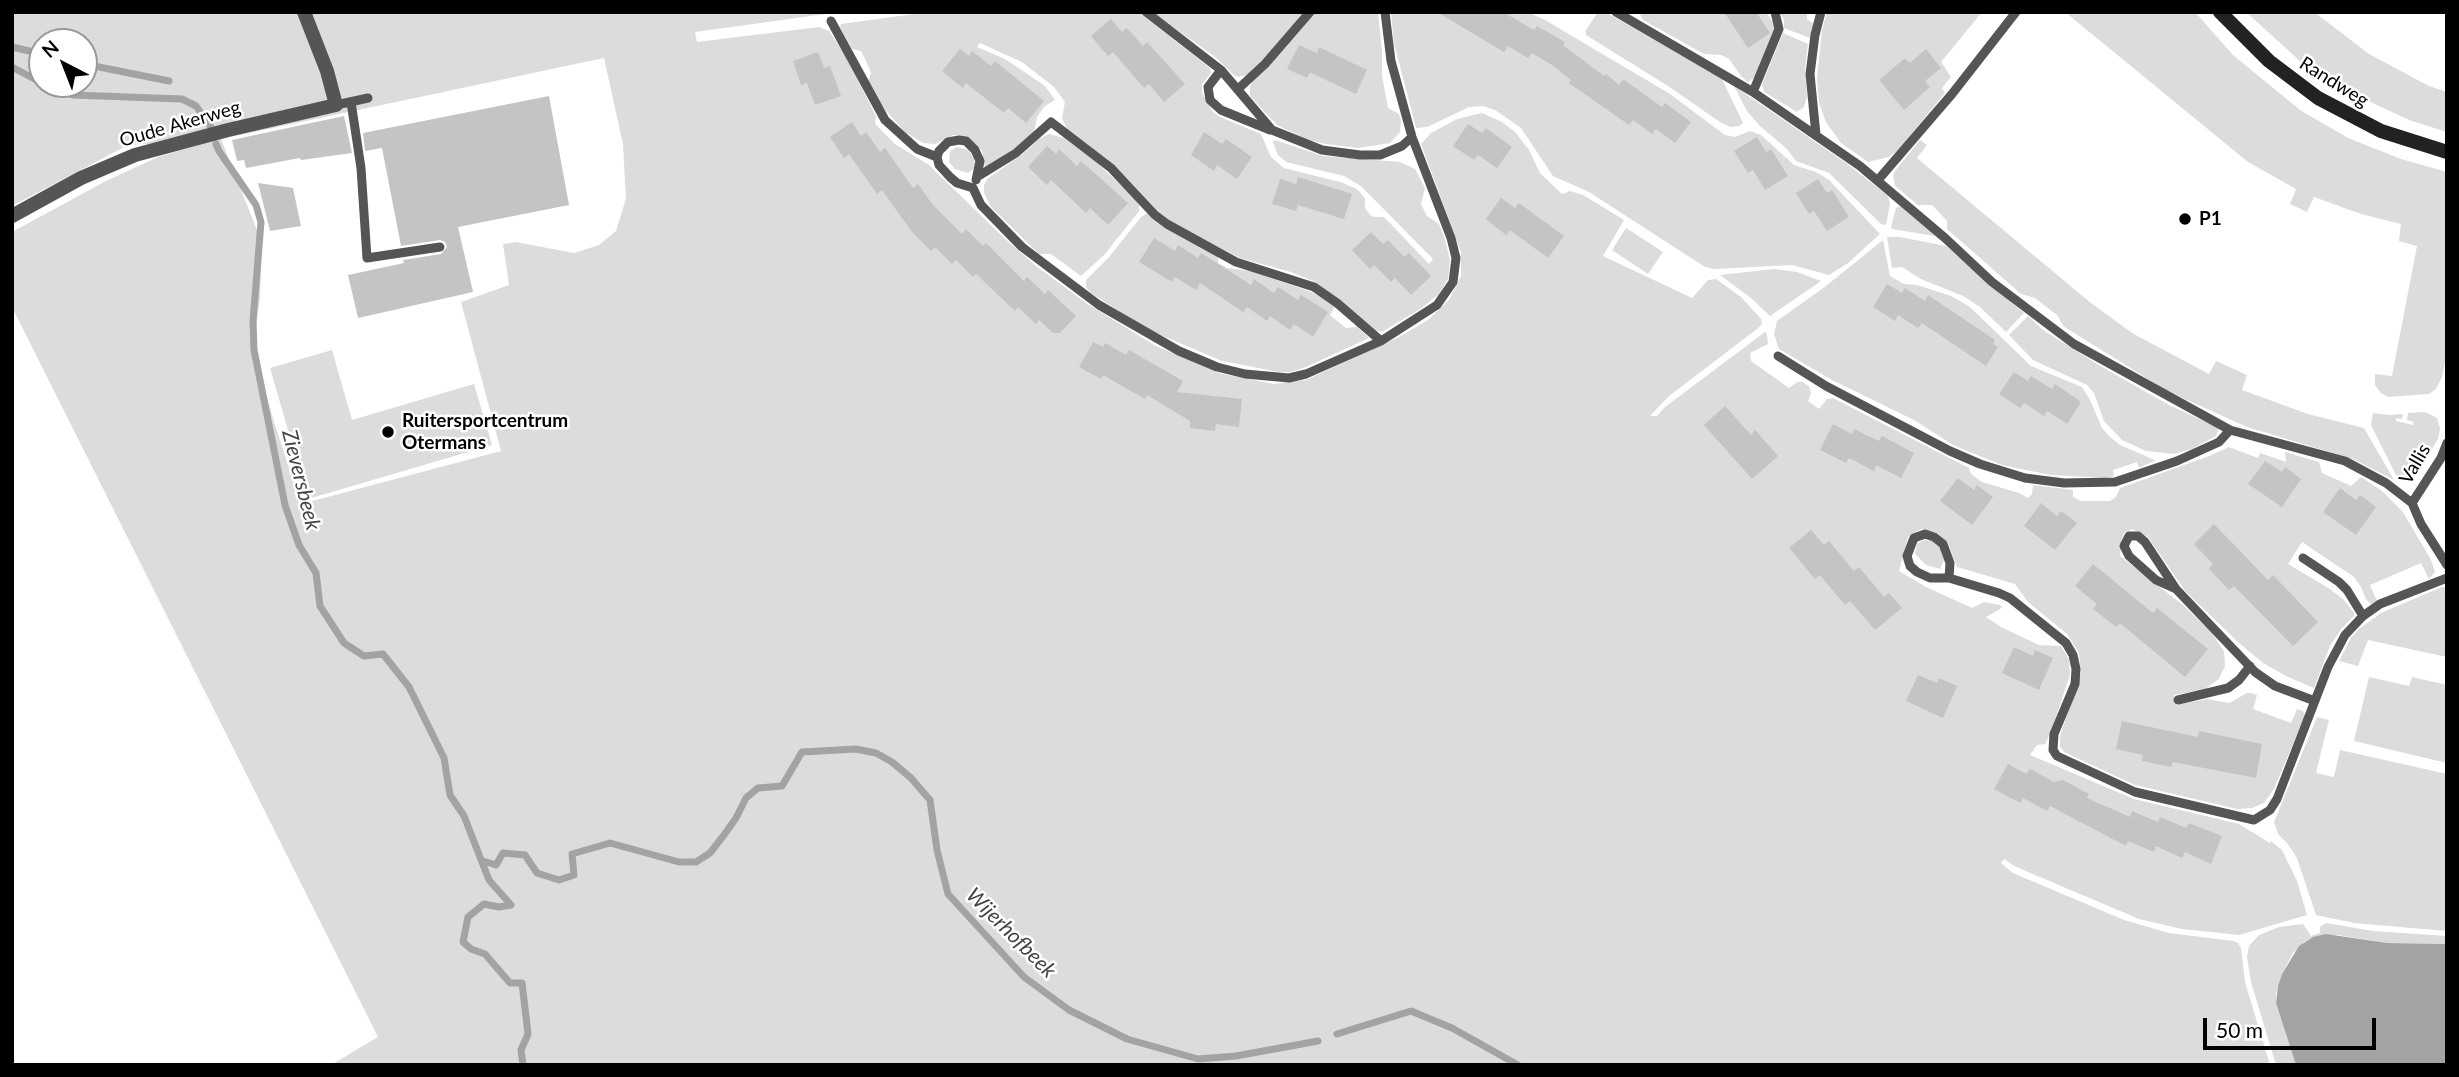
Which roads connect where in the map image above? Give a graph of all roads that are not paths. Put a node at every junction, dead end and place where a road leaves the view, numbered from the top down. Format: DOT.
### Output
graph roads {
  1 [pos="304,12"];
  2 [pos="1146,12"];
  3 [pos="1310,12"];
  4 [pos="1385,12"];
  5 [pos="1616,12"];
  6 [pos="1775,12"];
  7 [pos="1821,12"];
  8 [pos="2016,12"];
  9 [pos="2220,12"];
  10 [pos="831,21"];
  11 [pos="1221,70"];
  12 [pos="1238,89"];
  13 [pos="1753,92"];
  14 [pos="368,98"];
  15 [pos="351,102"];
  16 [pos="336,105"];
  17 [pos="1272,131"];
  18 [pos="1816,135"];
  19 [pos="1412,137"];
  20 [pos="2447,152"];
  21 [pos="937,157"];
  22 [pos="977,177"];
  23 [pos="1878,180"];
  24 [pos="973,188"];
  25 [pos="12,216"];
  26 [pos="440,247"];
  27 [pos="1381,341"];
  28 [pos="1778,356"];
  29 [pos="2230,430"];
  30 [pos="2447,443"];
  31 [pos="2412,503"];
  32 [pos="2303,558"];
  33 [pos="2447,565"];
  34 [pos="1949,578"];
  35 [pos="2447,578"];
  36 [pos="2176,590"];
  37 [pos="2363,615"];
  38 [pos="2250,666"];
  39 [pos="2178,700"];
  40 [pos="2315,701"];
  1 -- 16 [label="street"];
  2 -- 11 [label="lane"];
  3 -- 12 [label="lane"];
  4 -- 19 [label="lane"];
  5 -- 13 [label="lane"];
  6 -- 13 [label="lane"];
  7 -- 18 [label="lane"];
  8 -- 23 [label="lane"];
  9 -- 20 [label="main road, Randweg"];
  10 -- 21 [label="lane"];
  11 -- 12 [label="lane"];
  11 -- 17 [label="lane"];
  12 -- 17 [label="lane"];
  13 -- 18 [label="lane"];
  14 -- 15 [label="lane, Oude Akerweg"];
  15 -- 16 [label="lane, Oude Akerweg"];
  15 -- 26 [label="lane"];
  16 -- 25 [label="street, Oude Akerweg"];
  17 -- 19 [label="lane"];
  18 -- 23 [label="lane"];
  19 -- 27 [label="lane"];
  21 -- 22 [label="lane"];
  21 -- 24 [label="lane"];
  22 -- 24 [label="lane"];
  22 -- 27 [label="lane"];
  23 -- 29 [label="lane"];
  24 -- 27 [label="lane"];
  28 -- 29 [label="lane"];
  29 -- 31 [label="lane"];
  30 -- 31 [label="lane, Vallis"];
  31 -- 33 [label="lane"];
  32 -- 37 [label="lane"];
  34 -- 34 [label="lane"];
  34 -- 40 [label="lane"];
  35 -- 37 [label="lane"];
  36 -- 36 [label="lane"];
  36 -- 38 [label="lane"];
  37 -- 40 [label="lane"];
  38 -- 39 [label="lane"];
  38 -- 40 [label="lane"];
}
